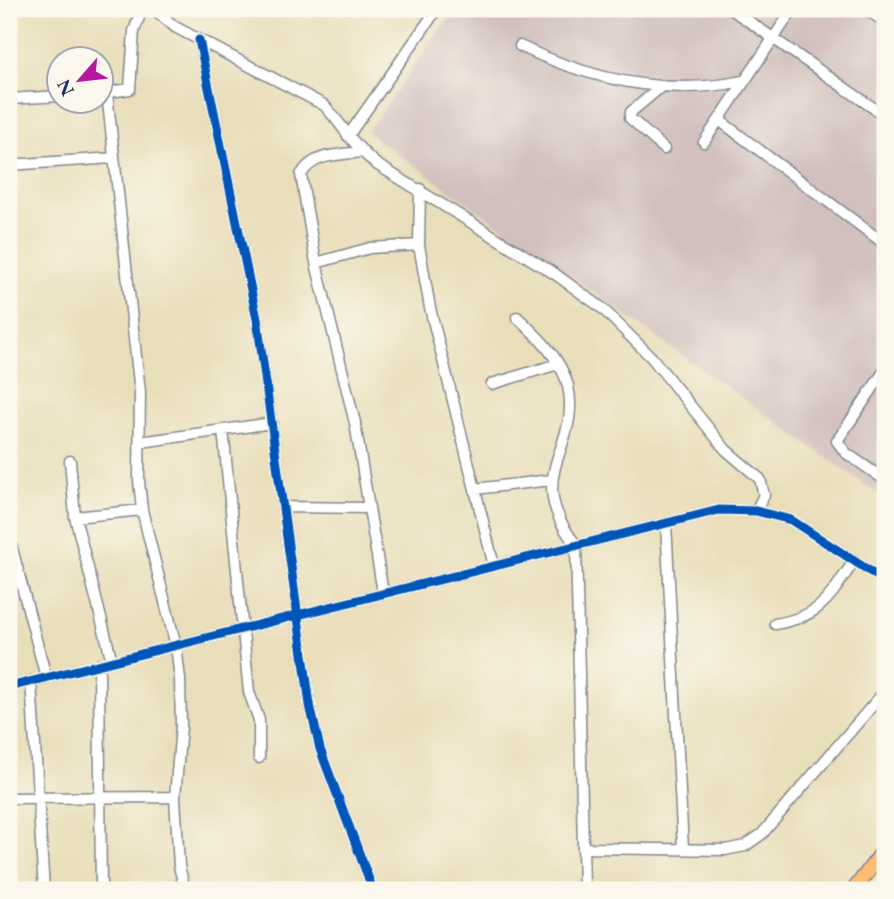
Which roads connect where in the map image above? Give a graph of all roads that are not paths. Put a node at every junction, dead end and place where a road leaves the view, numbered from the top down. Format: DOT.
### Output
graph roads {
  1 [pos="142,9"];
  2 [pos="154,9"];
  3 [pos="437,9"];
  4 [pos="731,9"];
  5 [pos="793,9"];
  6 [pos="866,9"];
  7 [pos="885,22"];
  8 [pos="773,38"];
  9 [pos="199,40"];
  10 [pos="520,46"];
  11 [pos="743,82"];
  12 [pos="662,86"];
  13 [pos="116,91"];
  14 [pos="46,97"];
  15 [pos="9,99"];
  16 [pos="108,116"];
  17 [pos="885,116"];
  18 [pos="719,120"];
  19 [pos="348,136"];
  20 [pos="705,142"];
  21 [pos="664,149"];
  22 [pos="362,152"];
  23 [pos="114,158"];
  24 [pos="9,165"];
  25 [pos="420,189"];
  26 [pos="885,244"];
  27 [pos="419,245"];
  28 [pos="316,263"];
  29 [pos="517,317"];
  30 [pos="558,364"];
  31 [pos="885,370"];
  32 [pos="492,384"];
  33 [pos="874,386"];
  34 [pos="885,395"];
  35 [pos="272,423"];
  36 [pos="223,430"];
  37 [pos="141,442"];
  38 [pos="69,461"];
  39 [pos="551,480"];
  40 [pos="885,480"];
  41 [pos="475,489"];
  42 [pos="284,507"];
  43 [pos="369,508"];
  44 [pos="142,510"];
  45 [pos="757,511"];
  46 [pos="75,517"];
  47 [pos="666,523"];
  48 [pos="9,537"];
  49 [pos="576,545"];
  50 [pos="855,561"];
  51 [pos="494,566"];
  52 [pos="885,581"];
  53 [pos="383,593"];
  54 [pos="300,614"];
  55 [pos="775,624"];
  56 [pos="244,629"];
  57 [pos="176,646"];
  58 [pos="112,661"];
  59 [pos="99,664"];
  60 [pos="46,677"];
  61 [pos="31,681"];
  62 [pos="9,687"];
  63 [pos="885,691"];
  64 [pos="259,758"];
  65 [pos="175,797"];
  66 [pos="9,798"];
  67 [pos="38,799"];
  68 [pos="101,799"];
  69 [pos="584,848"];
  70 [pos="683,849"];
  71 [pos="885,849"];
  72 [pos="44,890"];
  73 [pos="101,890"];
  74 [pos="185,890"];
  75 [pos="373,890"];
  76 [pos="584,890"];
  77 [pos="854,890"];
  1 -- 13 [label="street"];
  2 -- 9 [label="street"];
  3 -- 19 [label="street"];
  4 -- 8 [label="street"];
  5 -- 8 [label="street"];
  6 -- 7 [label="street"];
  8 -- 11 [label="street"];
  8 -- 17 [label="street"];
  9 -- 19 [label="street"];
  9 -- 35 [label="street"];
  10 -- 12 [label="street"];
  11 -- 12 [label="street"];
  11 -- 18 [label="street"];
  12 -- 21 [label="street"];
  14 -- 15 [label="street"];
  16 -- 23 [label="street"];
  18 -- 20 [label="street"];
  18 -- 26 [label="street"];
  19 -- 22 [label="street"];
  22 -- 25 [label="street"];
  22 -- 28 [label="street"];
  23 -- 24 [label="street"];
  23 -- 37 [label="street"];
  25 -- 27 [label="street"];
  25 -- 45 [label="street"];
  27 -- 28 [label="street"];
  27 -- 41 [label="street"];
  28 -- 43 [label="street"];
  29 -- 30 [label="street"];
  30 -- 32 [label="street"];
  30 -- 39 [label="street"];
  31 -- 33 [label="street"];
  33 -- 34 [label="street"];
  33 -- 40 [label="street"];
  35 -- 36 [label="street"];
  35 -- 42 [label="street"];
  36 -- 37 [label="street"];
  36 -- 56 [label="street"];
  37 -- 44 [label="street"];
  38 -- 46 [label="street"];
  39 -- 41 [label="street"];
  39 -- 49 [label="street"];
  41 -- 51 [label="street"];
  42 -- 43 [label="street"];
  42 -- 54 [label="street"];
  43 -- 53 [label="street"];
  44 -- 46 [label="street"];
  44 -- 57 [label="street"];
  45 -- 47 [label="street"];
  45 -- 50 [label="street"];
  46 -- 58 [label="street"];
  47 -- 49 [label="street"];
  47 -- 70 [label="street"];
  48 -- 60 [label="street"];
  49 -- 51 [label="street"];
  49 -- 69 [label="street"];
  50 -- 52 [label="street"];
  50 -- 55 [label="street"];
  51 -- 53 [label="street"];
  53 -- 54 [label="street"];
  54 -- 56 [label="street"];
  54 -- 75 [label="street"];
  56 -- 57 [label="street"];
  56 -- 64 [label="street"];
  57 -- 58 [label="street"];
  57 -- 65 [label="street"];
  58 -- 59 [label="street"];
  59 -- 60 [label="street"];
  59 -- 68 [label="street"];
  60 -- 61 [label="street"];
  61 -- 62 [label="street"];
  61 -- 67 [label="street"];
  63 -- 70 [label="street"];
  65 -- 68 [label="street"];
  65 -- 74 [label="street"];
  66 -- 67 [label="street"];
  67 -- 68 [label="street"];
  67 -- 72 [label="street"];
  68 -- 73 [label="street"];
  69 -- 70 [label="street"];
  69 -- 76 [label="street"];
  71 -- 77 [label="main road"];
}
